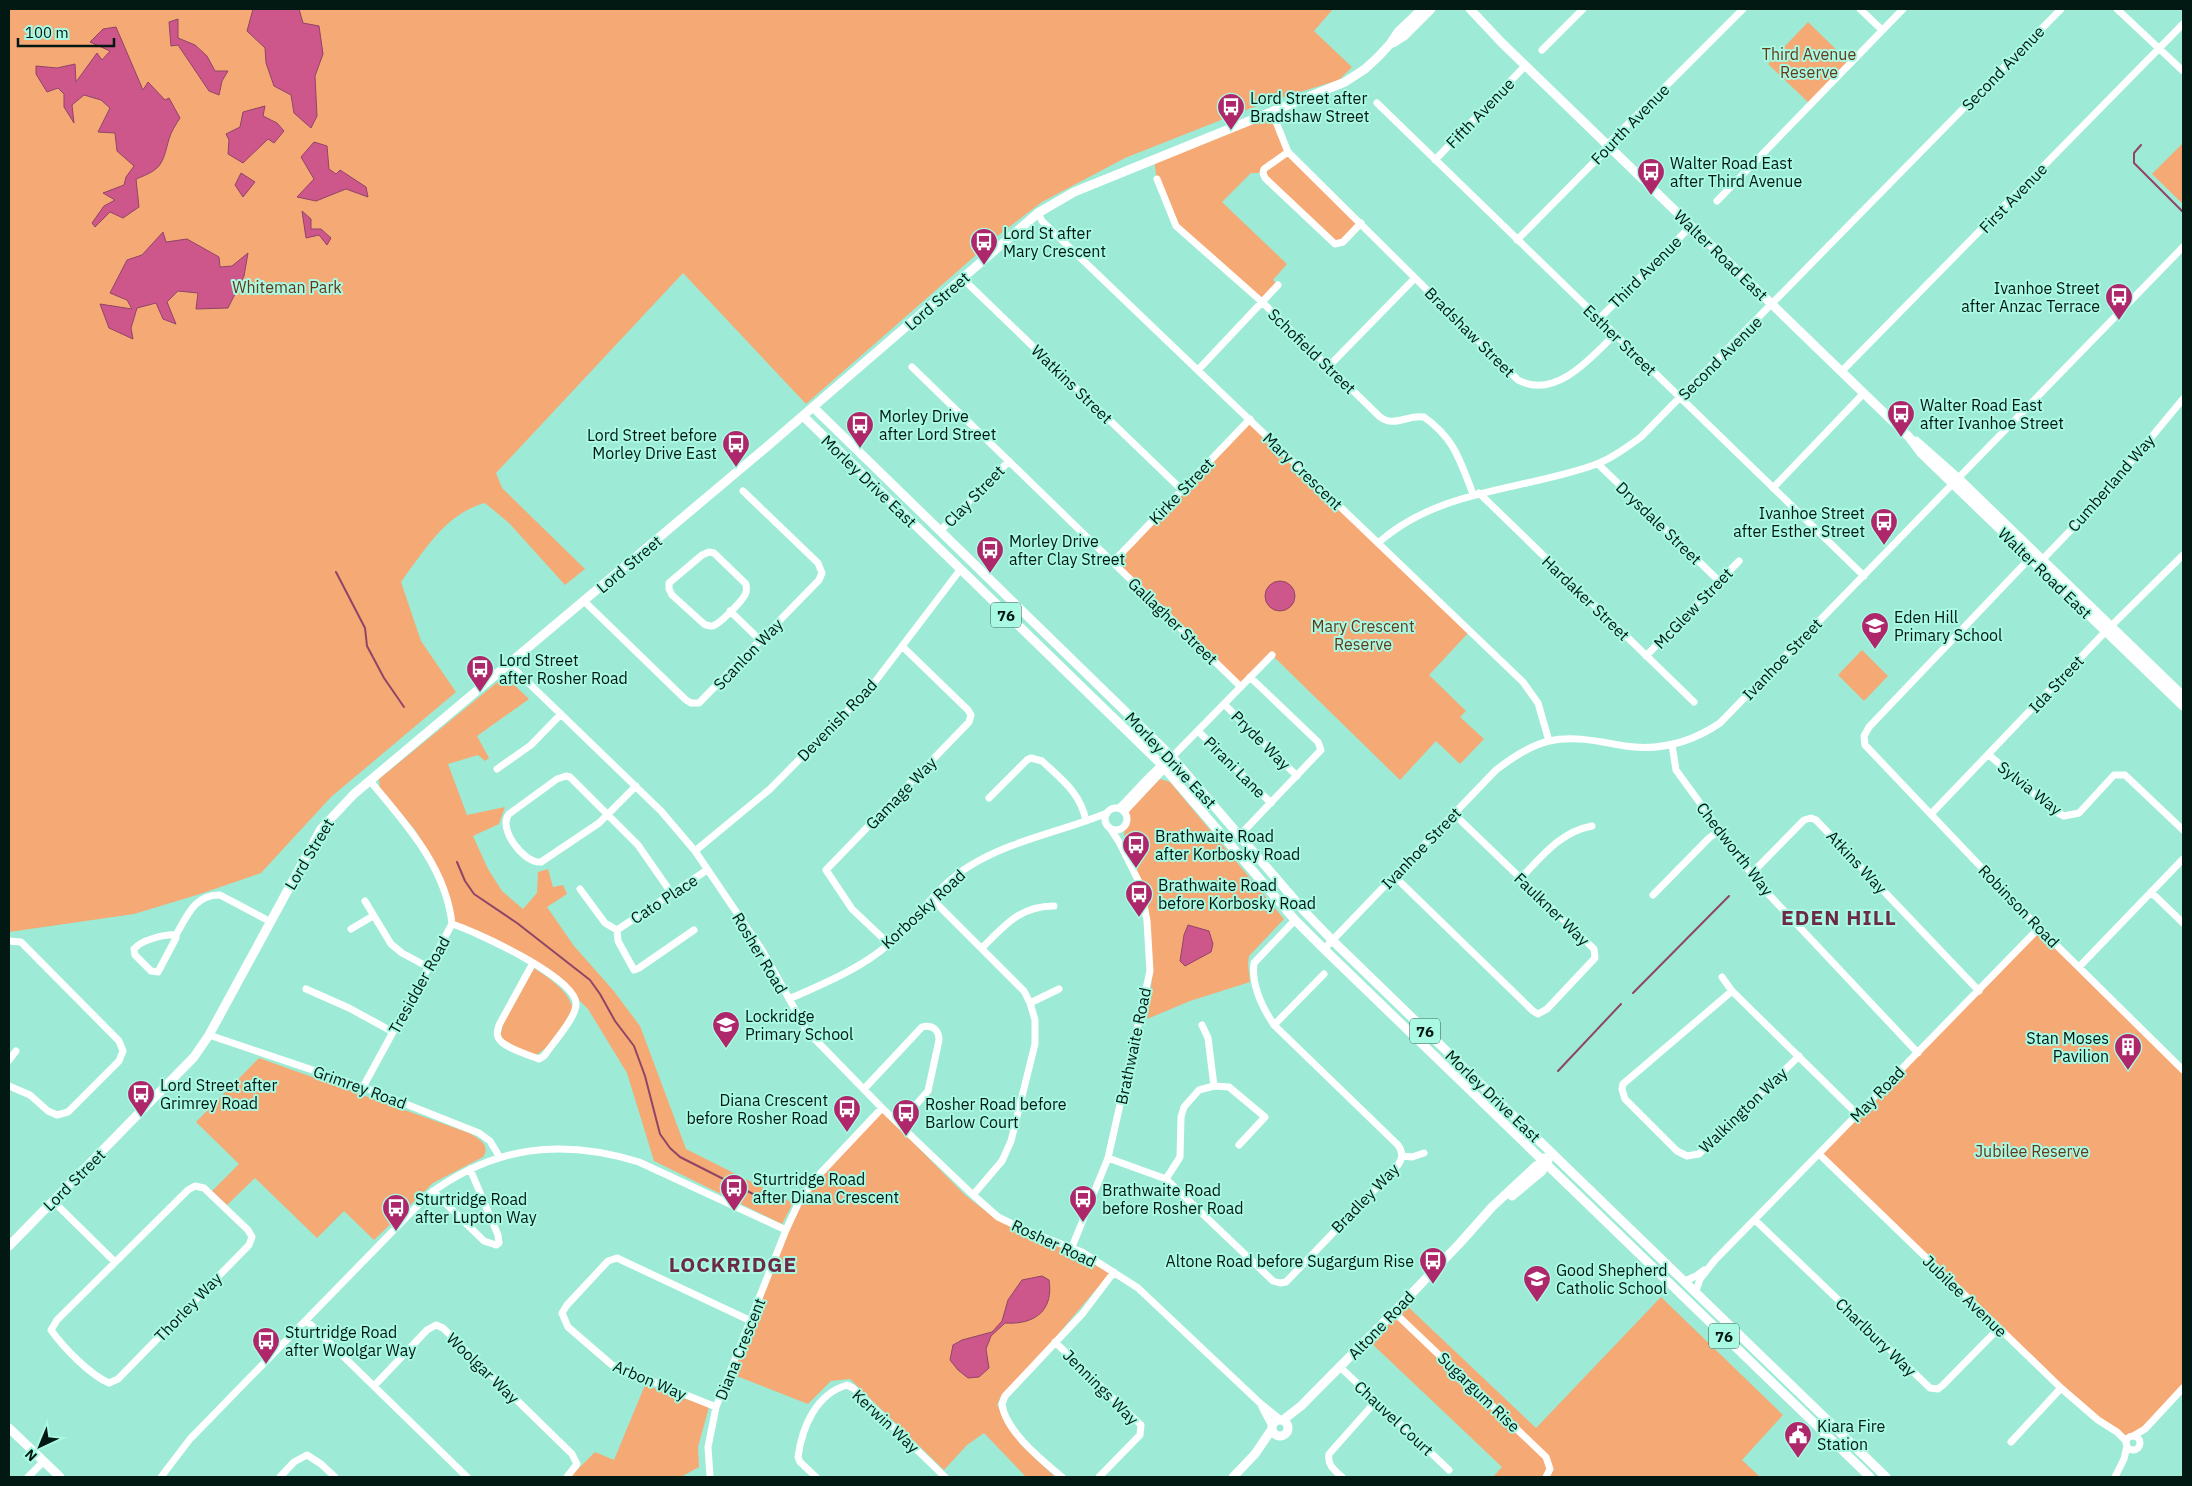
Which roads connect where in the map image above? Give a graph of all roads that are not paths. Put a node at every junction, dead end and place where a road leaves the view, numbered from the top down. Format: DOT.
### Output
graph roads {
  1 [pos="1422,9"];
  2 [pos="1431,9"];
  3 [pos="1470,9"];
  4 [pos="1583,9"];
  5 [pos="1743,9"];
  6 [pos="1860,9"];
  7 [pos="1903,9"];
  8 [pos="2061,9"];
  9 [pos="2117,9"];
  10 [pos="2183,24"];
  11 [pos="1882,30"];
  12 [pos="1390,44"];
  13 [pos="2160,49"];
  14 [pos="1542,50"];
  15 [pos="1525,66"];
  16 [pos="2183,71"];
  17 [pos="1376,103"];
  18 [pos="1272,112"];
  19 [pos="1607,145"];
  20 [pos="1288,152"];
  21 [pos="1435,160"];
  22 [pos="1157,180"];
  23 [pos="1717,201"];
  24 [pos="1038,212"];
  25 [pos="1360,223"];
  26 [pos="1691,226"];
  27 [pos="1517,240"];
  28 [pos="2183,247"];
  29 [pos="963,278"];
  30 [pos="1415,278"];
  31 [pos="1278,286"];
  32 [pos="1262,302"];
  33 [pos="1772,304"];
  34 [pos="1599,319"];
  35 [pos="1615,334"];
  36 [pos="912,367"];
  37 [pos="1328,367"];
  38 [pos="1198,370"];
  39 [pos="1842,372"];
  40 [pos="1863,394"];
  41 [pos="1680,398"];
  42 [pos="2183,399"];
  43 [pos="813,407"];
  44 [pos="802,416"];
  45 [pos="1250,419"];
  46 [pos="1009,461"];
  47 [pos="1598,464"];
  48 [pos="1956,482"];
  49 [pos="1773,488"];
  50 [pos="1182,490"];
  51 [pos="743,491"];
  52 [pos="1476,494"];
  53 [pos="940,532"];
  54 [pos="1378,543"];
  55 [pos="2032,556"];
  56 [pos="2181,560"];
  57 [pos="1739,561"];
  58 [pos="1113,562"];
  59 [pos="2039,563"];
  60 [pos="960,570"];
  61 [pos="1864,576"];
  62 [pos="1719,581"];
  63 [pos="585,602"];
  64 [pos="730,612"];
  65 [pos="2108,629"];
  66 [pos="761,640"];
  67 [pos="902,646"];
  68 [pos="1272,655"];
  69 [pos="1646,656"];
  70 [pos="509,664"];
  71 [pos="1250,677"];
  72 [pos="1241,687"];
  73 [pos="2183,696"];
  74 [pos="1694,702"];
  75 [pos="1224,704"];
  76 [pos="2183,706"];
  77 [pos="561,714"];
  78 [pos="1198,731"];
  79 [pos="1549,741"];
  80 [pos="1672,745"];
  81 [pos="1989,755"];
  82 [pos="1172,757"];
  83 [pos="1163,766"];
  84 [pos="497,769"];
  85 [pos="1297,776"];
  86 [pos="370,781"];
  87 [pos="636,786"];
  88 [pos="989,798"];
  89 [pos="1272,803"];
  90 [pos="1121,810"];
  91 [pos="1107,813"];
  92 [pos="1454,814"];
  93 [pos="1931,814"];
  94 [pos="608,815"];
  95 [pos="1088,821"];
  96 [pos="1592,826"];
  97 [pos="1109,827"];
  98 [pos="1120,829"];
  99 [pos="2183,830"];
  100 [pos="1719,831"];
  101 [pos="1240,835"];
  102 [pos="1119,842"];
  103 [pos="694,851"];
  104 [pos="2183,859"];
  105 [pos="707,870"];
  106 [pos="1751,874"];
  107 [pos="1394,876"];
  108 [pos="1521,878"];
  109 [pos="580,889"];
  110 [pos="2151,892"];
  111 [pos="672,894"];
  112 [pos="1653,895"];
  113 [pos="932,899"];
  114 [pos="365,901"];
  115 [pos="1054,906"];
  116 [pos="373,916"];
  117 [pos="1295,920"];
  118 [pos="271,922"];
  119 [pos="2183,923"];
  120 [pos="452,924"];
  121 [pos="2039,928"];
  122 [pos="351,929"];
  123 [pos="617,930"];
  124 [pos="694,930"];
  125 [pos="176,935"];
  126 [pos="1332,940"];
  127 [pos="9,941"];
  128 [pos="888,944"];
  129 [pos="982,948"];
  130 [pos="1324,949"];
  131 [pos="534,963"];
  132 [pos="428,967"];
  133 [pos="2079,968"];
  134 [pos="1324,974"];
  135 [pos="1722,977"];
  136 [pos="306,989"];
  137 [pos="1059,989"];
  138 [pos="1732,991"];
  139 [pos="1978,991"];
  140 [pos="789,999"];
  141 [pos="1030,1002"];
  142 [pos="1202,1025"];
  143 [pos="1274,1025"];
  144 [pos="393,1032"];
  145 [pos="209,1035"];
  146 [pos="16,1051"];
  147 [pos="1918,1053"];
  148 [pos="1799,1056"];
  149 [pos="9,1060"];
  150 [pos="2183,1070"];
  151 [pos="9,1086"];
  152 [pos="1214,1086"];
  153 [pos="363,1087"];
  154 [pos="864,1089"];
  155 [pos="882,1108"];
  156 [pos="1858,1115"];
  157 [pos="899,1124"];
  158 [pos="1534,1135"];
  159 [pos="1239,1145"];
  160 [pos="1424,1153"];
  161 [pos="1819,1154"];
  162 [pos="499,1156"];
  163 [pos="1402,1156"];
  164 [pos="1108,1158"];
  165 [pos="1544,1162"];
  166 [pos="1566,1167"];
  167 [pos="470,1169"];
  168 [pos="1166,1179"];
  169 [pos="433,1191"];
  170 [pos="973,1195"];
  171 [pos="53,1201"];
  172 [pos="1755,1220"];
  173 [pos="786,1230"];
  174 [pos="9,1246"];
  175 [pos="1072,1247"];
  176 [pos="1716,1260"];
  177 [pos="115,1262"];
  178 [pos="1114,1272"];
  179 [pos="1685,1281"];
  180 [pos="1696,1291"];
  181 [pos="1394,1312"];
  182 [pos="306,1320"];
  183 [pos="751,1321"];
  184 [pos="1998,1328"];
  185 [pos="1055,1342"];
  186 [pos="1340,1367"];
  187 [pos="374,1386"];
  188 [pos="2061,1388"];
  189 [pos="2183,1388"];
  190 [pos="1798,1390"];
  191 [pos="1376,1401"];
  192 [pos="1261,1404"];
  193 [pos="716,1408"];
  194 [pos="1798,1408"];
  195 [pos="1284,1423"];
  196 [pos="1272,1427"];
  197 [pos="9,1428"];
  198 [pos="2145,1428"];
  199 [pos="1281,1436"];
  200 [pos="2129,1440"];
  201 [pos="2140,1441"];
  202 [pos="2011,1442"];
  203 [pos="1854,1445"];
  204 [pos="2135,1450"];
  205 [pos="1255,1454"];
  206 [pos="2124,1458"];
  207 [pos="44,1461"];
  208 [pos="1857,1465"];
  209 [pos="1449,1470"];
  210 [pos="28,1477"];
  211 [pos="60,1477"];
  212 [pos="161,1477"];
  213 [pos="280,1477"];
  214 [pos="336,1477"];
  215 [pos="467,1477"];
  216 [pos="567,1477"];
  217 [pos="710,1477"];
  218 [pos="816,1477"];
  219 [pos="945,1477"];
  220 [pos="1062,1477"];
  221 [pos="1099,1477"];
  222 [pos="1233,1477"];
  223 [pos="1342,1477"];
  224 [pos="1546,1477"];
  225 [pos="1870,1477"];
  226 [pos="1886,1477"];
  227 [pos="2115,1477"];
  1 -- 12 [label="main road, Lord Street"];
  2 -- 12 [label="main road, Lord Street"];
  3 -- 15 [label="main road, Walter Road East"];
  4 -- 14 [label="street"];
  5 -- 19 [label="street, Fourth Avenue"];
  6 -- 11 [label="street"];
  7 -- 11 [label="street"];
  8 -- 33 [label="street, Second Avenue"];
  9 -- 13 [label="street"];
  10 -- 13 [label="street, First Avenue"];
  11 -- 23 [label="street"];
  12 -- 18 [label="main road, Lord Street"];
  13 -- 16 [label="street"];
  13 -- 39 [label="street, First Avenue"];
  15 -- 19 [label="main road, Walter Road East"];
  15 -- 21 [label="street, Fifth Avenue"];
  17 -- 21 [label="street, Esther Street"];
  18 -- 20 [label="street, Bradshaw Street"];
  18 -- 24 [label="main road, Lord Street"];
  19 -- 26 [label="main road, Walter Road East"];
  19 -- 27 [label="street, Fourth Avenue"];
  20 -- 25 [label="street, Bradshaw Street"];
  20 -- 25 [label="street"];
  21 -- 27 [label="street, Esther Street"];
  22 -- 32 [label="street, Schofield Street"];
  24 -- 29 [label="main road, Lord Street"];
  24 -- 38 [label="street, Mary Crescent"];
  25 -- 30 [label="street, Bradshaw Street"];
  26 -- 33 [label="main road, Walter Road East"];
  26 -- 34 [label="street, Third Avenue"];
  27 -- 34 [label="street, Esther Street"];
  28 -- 48 [label="street, Ivanhoe Street"];
  29 -- 43 [label="main road, Lord Street"];
  29 -- 50 [label="street, Watkins Street"];
  30 -- 35 [label="street, Bradshaw Street"];
  30 -- 37 [label="street"];
  31 -- 32 [label="street"];
  32 -- 37 [label="street, Schofield Street"];
  32 -- 38 [label="street"];
  33 -- 39 [label="main road, Walter Road East"];
  33 -- 41 [label="street, Second Avenue"];
  34 -- 35 [label="street, Esther Street"];
  35 -- 41 [label="street, Esther Street"];
  36 -- 46 [label="street, Gallagher Street"];
  37 -- 52 [label="street, Schofield Street"];
  38 -- 45 [label="street, Mary Crescent"];
  39 -- 40 [label="main road, Walter Road East"];
  40 -- 48 [label="main road, Walter Road East"];
  40 -- 49 [label="street"];
  41 -- 47 [label="street, Second Avenue"];
  41 -- 49 [label="street, Esther Street"];
  42 -- 59 [label="street, Cumberland Way"];
  43 -- 44 [label="main road, Lord Street"];
  43 -- 53 [label="main road, Morley Drive East / 76"];
  44 -- 60 [label="main road, Morley Drive East / 76"];
  44 -- 63 [label="main road, Lord Street"];
  45 -- 50 [label="street, Kirke Street"];
  45 -- 54 [label="street, Mary Crescent"];
  46 -- 53 [label="street, Clay Street"];
  46 -- 58 [label="street, Gallagher Street"];
  47 -- 52 [label="street, Second Avenue"];
  47 -- 62 [label="street, Drysdale Street"];
  48 -- 55 [label="main road, Walter Road East"];
  48 -- 61 [label="street, Ivanhoe Street"];
  49 -- 61 [label="street, Esther Street"];
  50 -- 58 [label="street, Kirke Street"];
  51 -- 66 [label="street, Scanlon Way"];
  52 -- 54 [label="street, Second Avenue"];
  52 -- 69 [label="street, Hardaker Street"];
  53 -- 82 [label="main road, Morley Drive East / 76"];
  54 -- 79 [label="street, Mary Crescent"];
  55 -- 59 [label="main road, Walter Road East"];
  55 -- 93 [label="street, Robinson Road"];
  56 -- 65 [label="street, Ida Street"];
  57 -- 62 [label="street, McGlew Street"];
  58 -- 72 [label="street, Gallagher Street"];
  59 -- 65 [label="main road, Walter Road East"];
  60 -- 67 [label="street, Devenish Road"];
  60 -- 83 [label="main road, Morley Drive East / 76"];
  61 -- 80 [label="street, Ivanhoe Street"];
  62 -- 69 [label="street, McGlew Street"];
  63 -- 66 [label="street, Scanlon Way"];
  63 -- 70 [label="main road, Lord Street"];
  64 -- 64 [label="street"];
  64 -- 66 [label="street"];
  65 -- 73 [label="main road, Walter Road East"];
  65 -- 76 [label="main road, Walter Road East"];
  65 -- 81 [label="street, Ida Street"];
  67 -- 103 [label="street, Devenish Road"];
  67 -- 128 [label="street, Gamage Way"];
  68 -- 71 [label="street"];
  69 -- 74 [label="street, Hardaker Street"];
  70 -- 77 [label="street, Rosher Road"];
  70 -- 86 [label="main road, Lord Street"];
  71 -- 72 [label="street"];
  71 -- 85 [label="street"];
  72 -- 75 [label="street"];
  75 -- 78 [label="street"];
  75 -- 85 [label="street, Pryde Way"];
  77 -- 84 [label="street"];
  77 -- 87 [label="street, Rosher Road"];
  78 -- 82 [label="street"];
  78 -- 89 [label="street, Pirani Lane"];
  79 -- 80 [label="street, Ivanhoe Street"];
  79 -- 92 [label="street, Ivanhoe Street"];
  80 -- 100 [label="street, Chedworth Way"];
  81 -- 93 [label="street, Ida Street"];
  81 -- 99 [label="street, Sylvia Way"];
  82 -- 83 [label="street"];
  82 -- 101 [label="main road, Morley Drive East / 76"];
  83 -- 90 [label="street"];
  83 -- 117 [label="main road, Morley Drive East / 76"];
  85 -- 89 [label="street"];
  86 -- 118 [label="main road, Lord Street"];
  86 -- 120 [label="street, Tresidder Road"];
  87 -- 94 [label="street"];
  87 -- 103 [label="street, Rosher Road"];
  88 -- 95 [label="street"];
  89 -- 101 [label="street"];
  90 -- 91 [label="street"];
  90 -- 98 [label="street"];
  91 -- 95 [label="street, Korbosky Road"];
  91 -- 97 [label="street"];
  92 -- 107 [label="street, Ivanhoe Street"];
  92 -- 108 [label="street, Faulkner Way"];
  93 -- 121 [label="street, Robinson Road"];
  94 -- 94 [label="street"];
  94 -- 111 [label="street"];
  95 -- 97 [label="street"];
  95 -- 113 [label="street, Korbosky Road"];
  96 -- 108 [label="street"];
  97 -- 98 [label="street"];
  97 -- 102 [label="street, Brathwaite Road"];
  98 -- 102 [label="street"];
  100 -- 106 [label="street, Chedworth Way"];
  100 -- 112 [label="street"];
  101 -- 126 [label="main road, Morley Drive East / 76"];
  102 -- 164 [label="street, Brathwaite Road"];
  103 -- 105 [label="street, Rosher Road"];
  104 -- 110 [label="street"];
  105 -- 111 [label="street, Cato Place"];
  105 -- 140 [label="street, Rosher Road"];
  106 -- 139 [label="street, Atkins Way"];
  106 -- 147 [label="street, Chedworth Way"];
  107 -- 108 [label="street, Faulkner Way"];
  107 -- 126 [label="street, Ivanhoe Street"];
  109 -- 123 [label="street, Cato Place"];
  110 -- 119 [label="street"];
  110 -- 133 [label="street"];
  111 -- 123 [label="street, Cato Place"];
  113 -- 128 [label="street, Korbosky Road"];
  113 -- 129 [label="street"];
  114 -- 116 [label="street"];
  115 -- 129 [label="street"];
  116 -- 122 [label="street"];
  116 -- 132 [label="street"];
  117 -- 130 [label="main road, Morley Drive East / 76"];
  117 -- 143 [label="street, Bradley Way"];
  118 -- 125 [label="street"];
  118 -- 145 [label="main road, Lord Street"];
  120 -- 131 [label="street"];
  120 -- 132 [label="street, Tresidder Road"];
  121 -- 133 [label="street, Robinson Road"];
  121 -- 139 [label="street, May Road"];
  123 -- 124 [label="street"];
  125 -- 125 [label="street"];
  126 -- 130 [label="street, Ivanhoe Street"];
  126 -- 158 [label="main road, Morley Drive East / 76"];
  127 -- 151 [label="street"];
  128 -- 140 [label="street, Korbosky Road"];
  129 -- 141 [label="street"];
  130 -- 165 [label="main road, Morley Drive East / 76"];
  131 -- 131 [label="street"];
  132 -- 144 [label="street, Tresidder Road"];
  133 -- 150 [label="street, Robinson Road"];
  134 -- 143 [label="street"];
  135 -- 138 [label="street, Walkington Way"];
  136 -- 144 [label="street"];
  137 -- 141 [label="street"];
  138 -- 148 [label="street, Walkington Way"];
  138 -- 148 [label="street, Walkington Way"];
  139 -- 147 [label="street, May Road"];
  140 -- 154 [label="street, Rosher Road"];
  141 -- 170 [label="street"];
  142 -- 152 [label="street"];
  143 -- 163 [label="street, Bradley Way"];
  144 -- 153 [label="street, Tresidder Road"];
  145 -- 153 [label="street, Grimrey Road"];
  145 -- 171 [label="main road, Lord Street"];
  146 -- 149 [label="street"];
  147 -- 156 [label="street, May Road"];
  148 -- 156 [label="street, Walkington Way"];
  152 -- 159 [label="street"];
  152 -- 168 [label="street"];
  153 -- 162 [label="street, Grimrey Road"];
  154 -- 155 [label="street, Rosher Road"];
  154 -- 157 [label="street"];
  155 -- 157 [label="street, Rosher Road"];
  155 -- 173 [label="street, Diana Crescent"];
  156 -- 161 [label="street, May Road"];
  157 -- 170 [label="street, Rosher Road"];
  158 -- 165 [label="main road"];
  158 -- 166 [label="main road, Morley Drive East / 76"];
  160 -- 163 [label="street"];
  161 -- 172 [label="street, May Road"];
  161 -- 184 [label="street, Jubilee Avenue"];
  162 -- 167 [label="street"];
  162 -- 173 [label="street"];
  163 -- 168 [label="street, Bradley Way"];
  164 -- 168 [label="street, Bradley Way"];
  164 -- 175 [label="street, Brathwaite Road"];
  165 -- 166 [label="main road"];
  165 -- 181 [label="main road, Altone Road"];
  165 -- 194 [label="main road, Morley Drive East / 76"];
  166 -- 179 [label="main road, Morley Drive East / 76"];
  167 -- 169 [label="street"];
  167 -- 169 [label="street"];
  169 -- 182 [label="street"];
  170 -- 175 [label="street, Rosher Road"];
  171 -- 174 [label="main road, Lord Street"];
  171 -- 177 [label="street"];
  172 -- 176 [label="street, May Road"];
  172 -- 184 [label="street, Charlbury Way"];
  173 -- 183 [label="street, Diana Crescent"];
  175 -- 178 [label="street, Rosher Road"];
  176 -- 179 [label="street, May Road"];
  176 -- 180 [label="street, May Road"];
  177 -- 177 [label="street, Thorley Way"];
  178 -- 185 [label="street, Jennings Way"];
  178 -- 192 [label="street, Rosher Road"];
  179 -- 180 [label="main road, Morley Drive East / 76"];
  180 -- 190 [label="main road, Morley Drive East / 76"];
  181 -- 186 [label="main road, Altone Road"];
  181 -- 224 [label="street, Sugargum Rise"];
  182 -- 187 [label="street"];
  182 -- 212 [label="street"];
  183 -- 193 [label="street, Diana Crescent"];
  183 -- 193 [label="street, Arbon Way"];
  184 -- 188 [label="street, Jubilee Avenue"];
  185 -- 220 [label="street, Jennings Way"];
  185 -- 221 [label="street, Jennings Way"];
  186 -- 191 [label="street, Chauvel Court"];
  186 -- 195 [label="main road, Altone Road"];
  187 -- 215 [label="street"];
  187 -- 216 [label="street, Woolgar Way"];
  188 -- 200 [label="street, Jubilee Avenue"];
  188 -- 202 [label="street"];
  189 -- 198 [label="street"];
  190 -- 194 [label="main road"];
  190 -- 203 [label="main road, Morley Drive East / 76"];
  191 -- 209 [label="street, Chauvel Court"];
  191 -- 223 [label="street"];
  192 -- 195 [label="street, Rosher Road"];
  192 -- 196 [label="street, Rosher Road"];
  193 -- 217 [label="street, Diana Crescent"];
  194 -- 208 [label="main road, Morley Drive East / 76"];
  195 -- 196 [label="main road"];
  195 -- 199 [label="main road"];
  196 -- 199 [label="main road"];
  196 -- 205 [label="main road"];
  197 -- 207 [label="main road"];
  198 -- 200 [label="street"];
  198 -- 201 [label="street"];
  199 -- 205 [label="main road"];
  200 -- 201 [label="street"];
  200 -- 204 [label="street"];
  200 -- 206 [label="street"];
  201 -- 204 [label="street"];
  203 -- 208 [label="main road"];
  203 -- 226 [label="main road, Morley Drive East / 76"];
  204 -- 206 [label="street"];
  205 -- 222 [label="main road"];
  206 -- 227 [label="street"];
  207 -- 210 [label="street"];
  207 -- 211 [label="main road"];
  208 -- 225 [label="main road, Morley Drive East / 76"];
  213 -- 214 [label="street"];
  218 -- 219 [label="street, Kerwin Way"];
}
